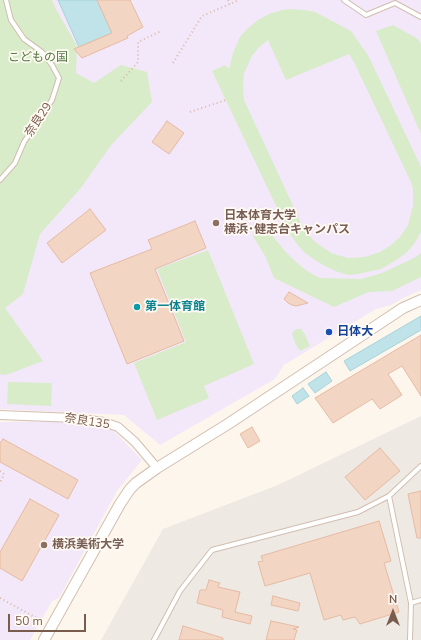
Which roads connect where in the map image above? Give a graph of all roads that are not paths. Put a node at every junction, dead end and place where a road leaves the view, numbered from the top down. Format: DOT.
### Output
graph roads {
  1 [pos="6,0"];
  2 [pos="344,0"];
  3 [pos="421,16"];
  4 [pos="0,180"];
  5 [pos="421,300"];
  6 [pos="0,415"];
  7 [pos="421,466"];
  8 [pos="157,468"];
  9 [pos="389,496"];
  10 [pos="421,600"];
  11 [pos="411,602"];
  12 [pos="44,640"];
  13 [pos="154,640"];
  14 [pos="410,640"];
  1 -- 4 [label="lane, 奈良29"];
  2 -- 3 [label="lane"];
  5 -- 8 [label="street"];
  6 -- 8 [label="street, 奈良135"];
  7 -- 9 [label="lane"];
  8 -- 12 [label="street"];
  9 -- 11 [label="lane"];
  9 -- 13 [label="lane"];
  10 -- 11 [label="lane"];
  11 -- 14 [label="lane"];
}
